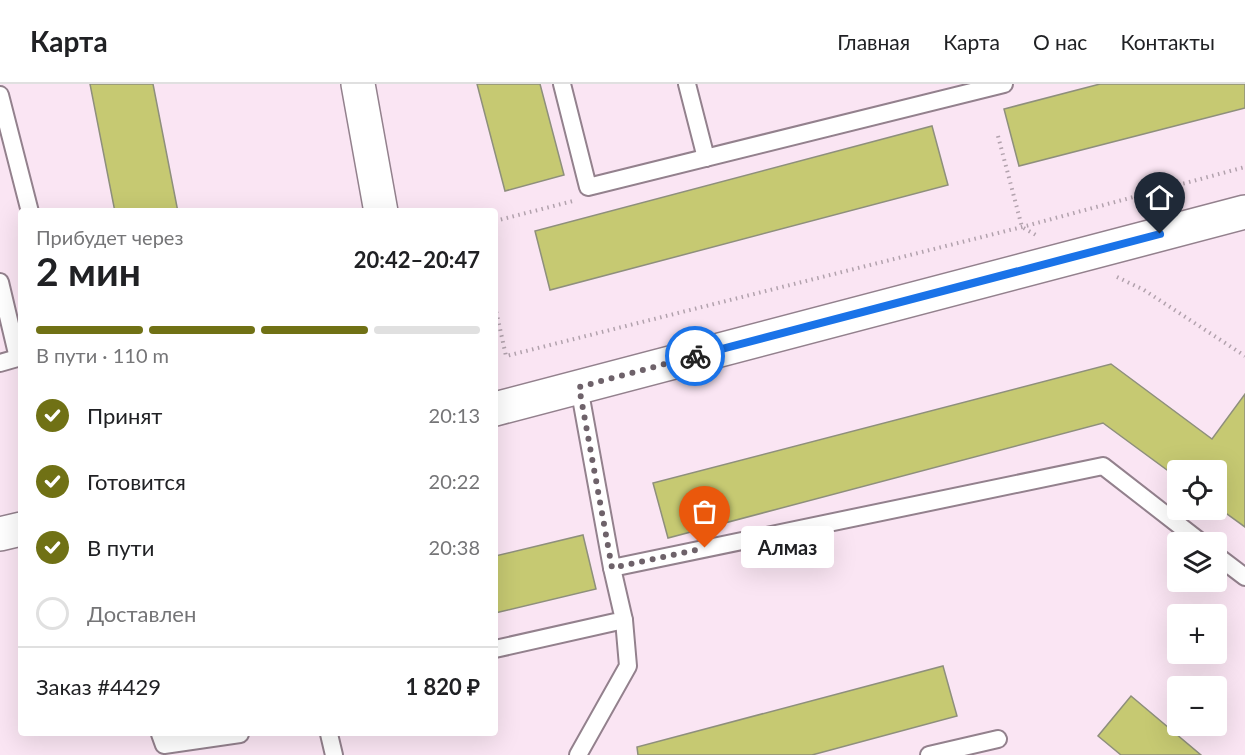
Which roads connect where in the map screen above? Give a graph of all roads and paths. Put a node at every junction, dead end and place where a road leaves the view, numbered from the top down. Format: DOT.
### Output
graph roads {
  1 [pos="358,84"];
  2 [pos="562,84"];
  3 [pos="687,84"];
  4 [pos="1004,84"];
  5 [pos="0,95"];
  6 [pos="998,136"];
  7 [pos="706,158"];
  8 [pos="1245,167"];
  9 [pos="576,200"];
  10 [pos="29,208"];
  11 [pos="380,208"];
  12 [pos="1245,212"];
  13 [pos="498,220"];
  14 [pos="1022,227"];
  15 [pos="1074,256"];
  16 [pos="0,282"];
  17 [pos="498,320"];
  18 [pos="18,350"];
  19 [pos="1245,356"];
  20 [pos="18,358"];
  21 [pos="0,363"];
  22 [pos="579,387"];
  23 [pos="498,408"];
  24 [pos="18,530"];
  25 [pos="1188,532"];
  26 [pos="0,534"];
  27 [pos="1227,563"];
  28 [pos="612,568"];
  29 [pos="1245,577"];
  30 [pos="624,620"];
  31 [pos="498,648"];
  32 [pos="161,736"];
  33 [pos="226,736"];
  34 [pos="329,736"];
  35 [pos="998,739"];
  36 [pos="334,755"];
  37 [pos="578,755"];
  38 [pos="929,755"];
  1 -- 11 [label="main road"];
  2 -- 7 [label="lane"];
  3 -- 7 [label="lane"];
  4 -- 7 [label="lane"];
  5 -- 10 [label="lane"];
  6 -- 14 [label="path"];
  8 -- 14 [label="path"];
  9 -- 13 [label="path"];
  12 -- 15 [label="main road"];
  14 -- 15 [label="path"];
  14 -- 17 [label="path"];
  15 -- 19 [label="path"];
  15 -- 22 [label="main road"];
  16 -- 18 [label="lane"];
  20 -- 21 [label="lane"];
  22 -- 23 [label="main road"];
  22 -- 28 [label="lane"];
  24 -- 26 [label="main road"];
  25 -- 28 [label="lane"];
  27 -- 29 [label="lane"];
  28 -- 30 [label="lane"];
  30 -- 31 [label="lane"];
  30 -- 37 [label="lane"];
  32 -- 33 [label="lane"];
  34 -- 36 [label="lane"];
  35 -- 38 [label="lane"];
}
